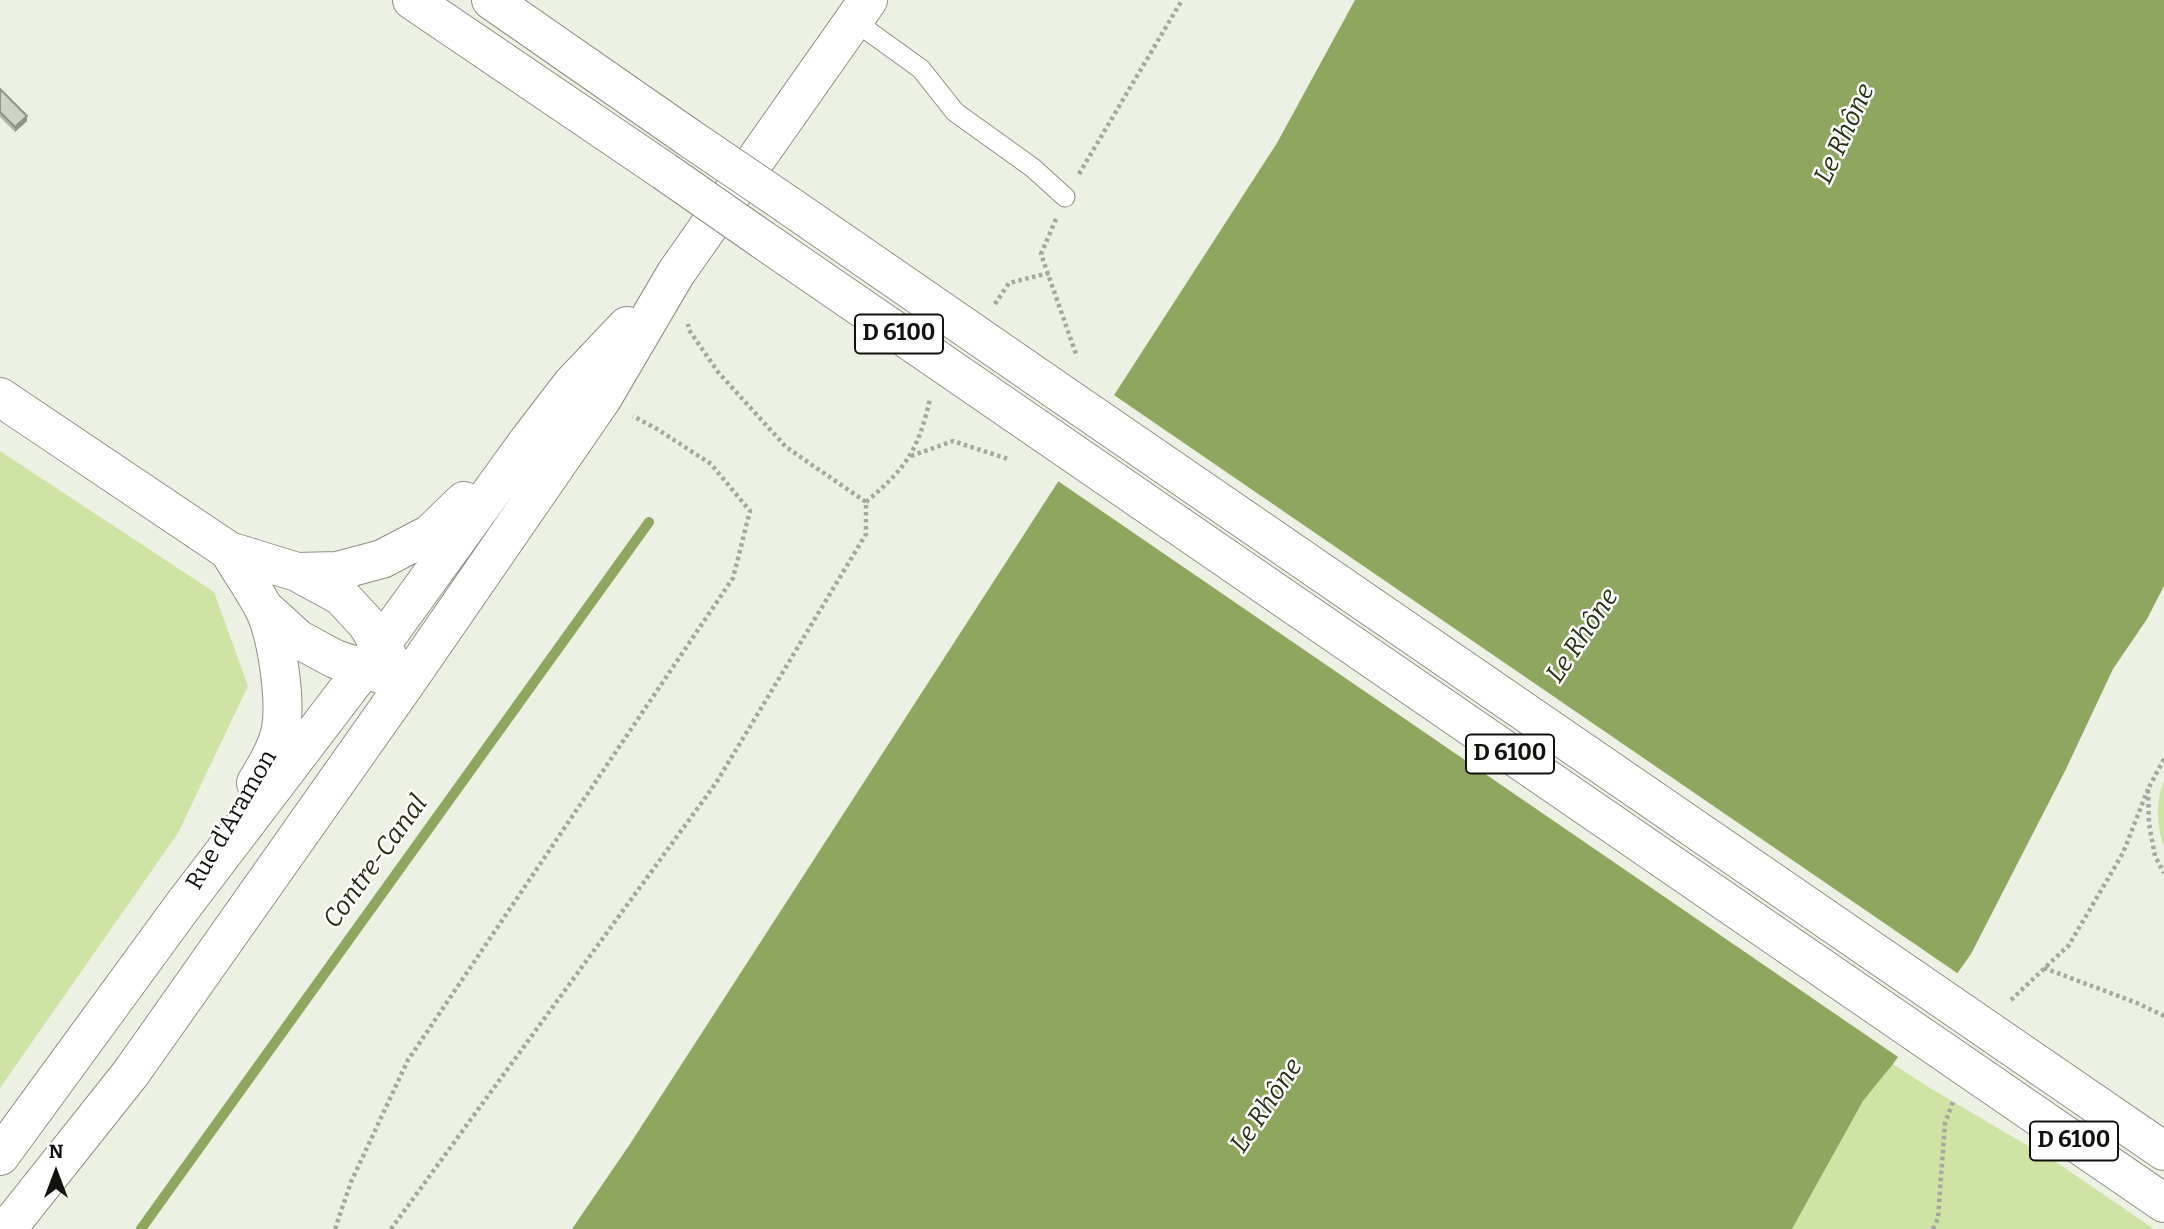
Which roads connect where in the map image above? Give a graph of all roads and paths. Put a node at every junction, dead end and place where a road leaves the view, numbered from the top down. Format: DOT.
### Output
graph roads {
  1 [pos="402,0"];
  2 [pos="412,0"];
  3 [pos="491,0"];
  4 [pos="1182,0"];
  5 [pos="861,10"];
  6 [pos="465,36"];
  7 [pos="1065,197"];
  8 [pos="676,273"];
  9 [pos="1049,274"];
  10 [pos="989,314"];
  11 [pos="1077,357"];
  12 [pos="587,391"];
  13 [pos="931,396"];
  14 [pos="0,397"];
  15 [pos="529,439"];
  16 [pos="911,457"];
  17 [pos="1008,460"];
  18 [pos="866,502"];
  19 [pos="229,551"];
  20 [pos="297,572"];
  21 [pos="265,609"];
  22 [pos="372,657"];
  23 [pos="406,683"];
  24 [pos="2164,759"];
  25 [pos="2148,789"];
  26 [pos="2164,873"];
  27 [pos="182,907"];
  28 [pos="2043,968"];
  29 [pos="2011,1000"];
  30 [pos="2164,1016"];
  31 [pos="1953,1101"];
  32 [pos="2164,1151"];
  33 [pos="0,1156"];
  34 [pos="2164,1203"];
  35 [pos="6,1229"];
  36 [pos="335,1229"];
  37 [pos="391,1229"];
  38 [pos="1933,1229"];
  1 -- 6 [label="main road"];
  2 -- 6 [label="main road, D 6100"];
  3 -- 32 [label="main road, D 6100, bridge"];
  4 -- 7 [label="path"];
  5 -- 7 [label="lane"];
  5 -- 8 [label="main road"];
  6 -- 34 [label="main road, D 6100, bridge"];
  7 -- 9 [label="path"];
  8 -- 12 [label="main road"];
  8 -- 18 [label="path"];
  9 -- 10 [label="path"];
  9 -- 11 [label="path"];
  12 -- 15 [label="main road"];
  12 -- 23 [label="main road"];
  12 -- 36 [label="path"];
  13 -- 16 [label="path"];
  14 -- 19 [label="main road, Rue d'Aramon"];
  15 -- 20 [label="main road, Rue d'Aramon"];
  15 -- 22 [label="main road"];
  16 -- 17 [label="path"];
  16 -- 18 [label="path"];
  18 -- 37 [label="path"];
  19 -- 20 [label="main road, Rue d'Aramon"];
  19 -- 21 [label="main road, Rue d'Aramon"];
  20 -- 22 [label="main road, Rue d'Aramon"];
  21 -- 22 [label="main road, Rue d'Aramon"];
  21 -- 27 [label="main road, Rue d'Aramon"];
  22 -- 23 [label="main road, Rue d'Aramon"];
  22 -- 27 [label="main road"];
  23 -- 35 [label="main road"];
  24 -- 25 [label="path"];
  25 -- 26 [label="path"];
  25 -- 28 [label="path"];
  27 -- 33 [label="main road"];
  28 -- 29 [label="path"];
  28 -- 30 [label="path"];
  31 -- 38 [label="path"];
}
